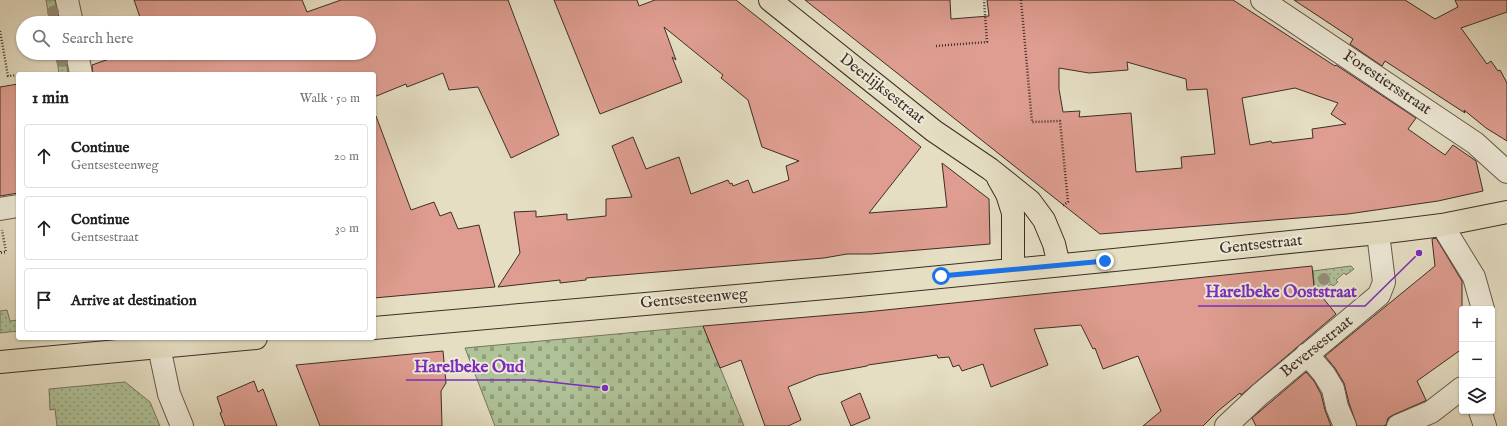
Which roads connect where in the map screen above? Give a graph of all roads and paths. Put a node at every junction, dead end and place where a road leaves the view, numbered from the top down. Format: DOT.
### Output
graph roads {
  1 [pos="67,0"];
  2 [pos="770,0"];
  3 [pos="984,0"];
  4 [pos="1021,0"];
  5 [pos="1262,0"];
  6 [pos="70,16"];
  7 [pos="0,31"];
  8 [pos="936,46"];
  9 [pos="79,60"];
  10 [pos="82,72"];
  11 [pos="16,75"];
  12 [pos="1507,172"];
  13 [pos="997,175"];
  14 [pos="16,207"];
  15 [pos="1507,212"];
  16 [pos="1,218"];
  17 [pos="1044,220"];
  18 [pos="1442,225"];
  19 [pos="1378,233"];
  20 [pos="0,251"];
  21 [pos="1059,265"];
  22 [pos="1013,269"];
  23 [pos="1482,306"];
  24 [pos="376,328"];
  25 [pos="234,340"];
  26 [pos="100,346"];
  27 [pos="159,347"];
  28 [pos="1307,354"];
  29 [pos="0,362"];
  30 [pos="1459,390"];
  31 [pos="1481,414"];
  32 [pos="182,426"];
  33 [pos="1226,426"];
  34 [pos="1345,426"];
  35 [pos="1398,426"];
  36 [pos="1485,426"];
  1 -- 6 [label="street"];
  2 -- 13 [label="main road, Deerlijksestraat"];
  3 -- 8 [label="path"];
  4 -- 17 [label="path"];
  5 -- 12 [label="street, Forestiersstraat"];
  7 -- 11 [label="path"];
  9 -- 10 [label="street"];
  13 -- 17 [label="main road, Deerlijksestraat"];
  13 -- 22 [label="main road, Deerlijksestraat"];
  14 -- 16 [label="street"];
  15 -- 18 [label="main road, Gentsestraat"];
  16 -- 20 [label="path"];
  17 -- 21 [label="main road, Deerlijksestraat"];
  18 -- 19 [label="main road, Gentsestraat"];
  18 -- 23 [label="street"];
  19 -- 21 [label="main road, Gentsestraat"];
  19 -- 28 [label="street, Beversestraat"];
  21 -- 22 [label="main road, Gentsestraat"];
  22 -- 24 [label="main road, Gentsesteenweg"];
  25 -- 27 [label="main road"];
  26 -- 27 [label="main road"];
  26 -- 29 [label="main road"];
  27 -- 32 [label="street"];
  28 -- 33 [label="street, Beversestraat"];
  28 -- 34 [label="street"];
  30 -- 35 [label="street"];
  31 -- 36 [label="street"];
}
